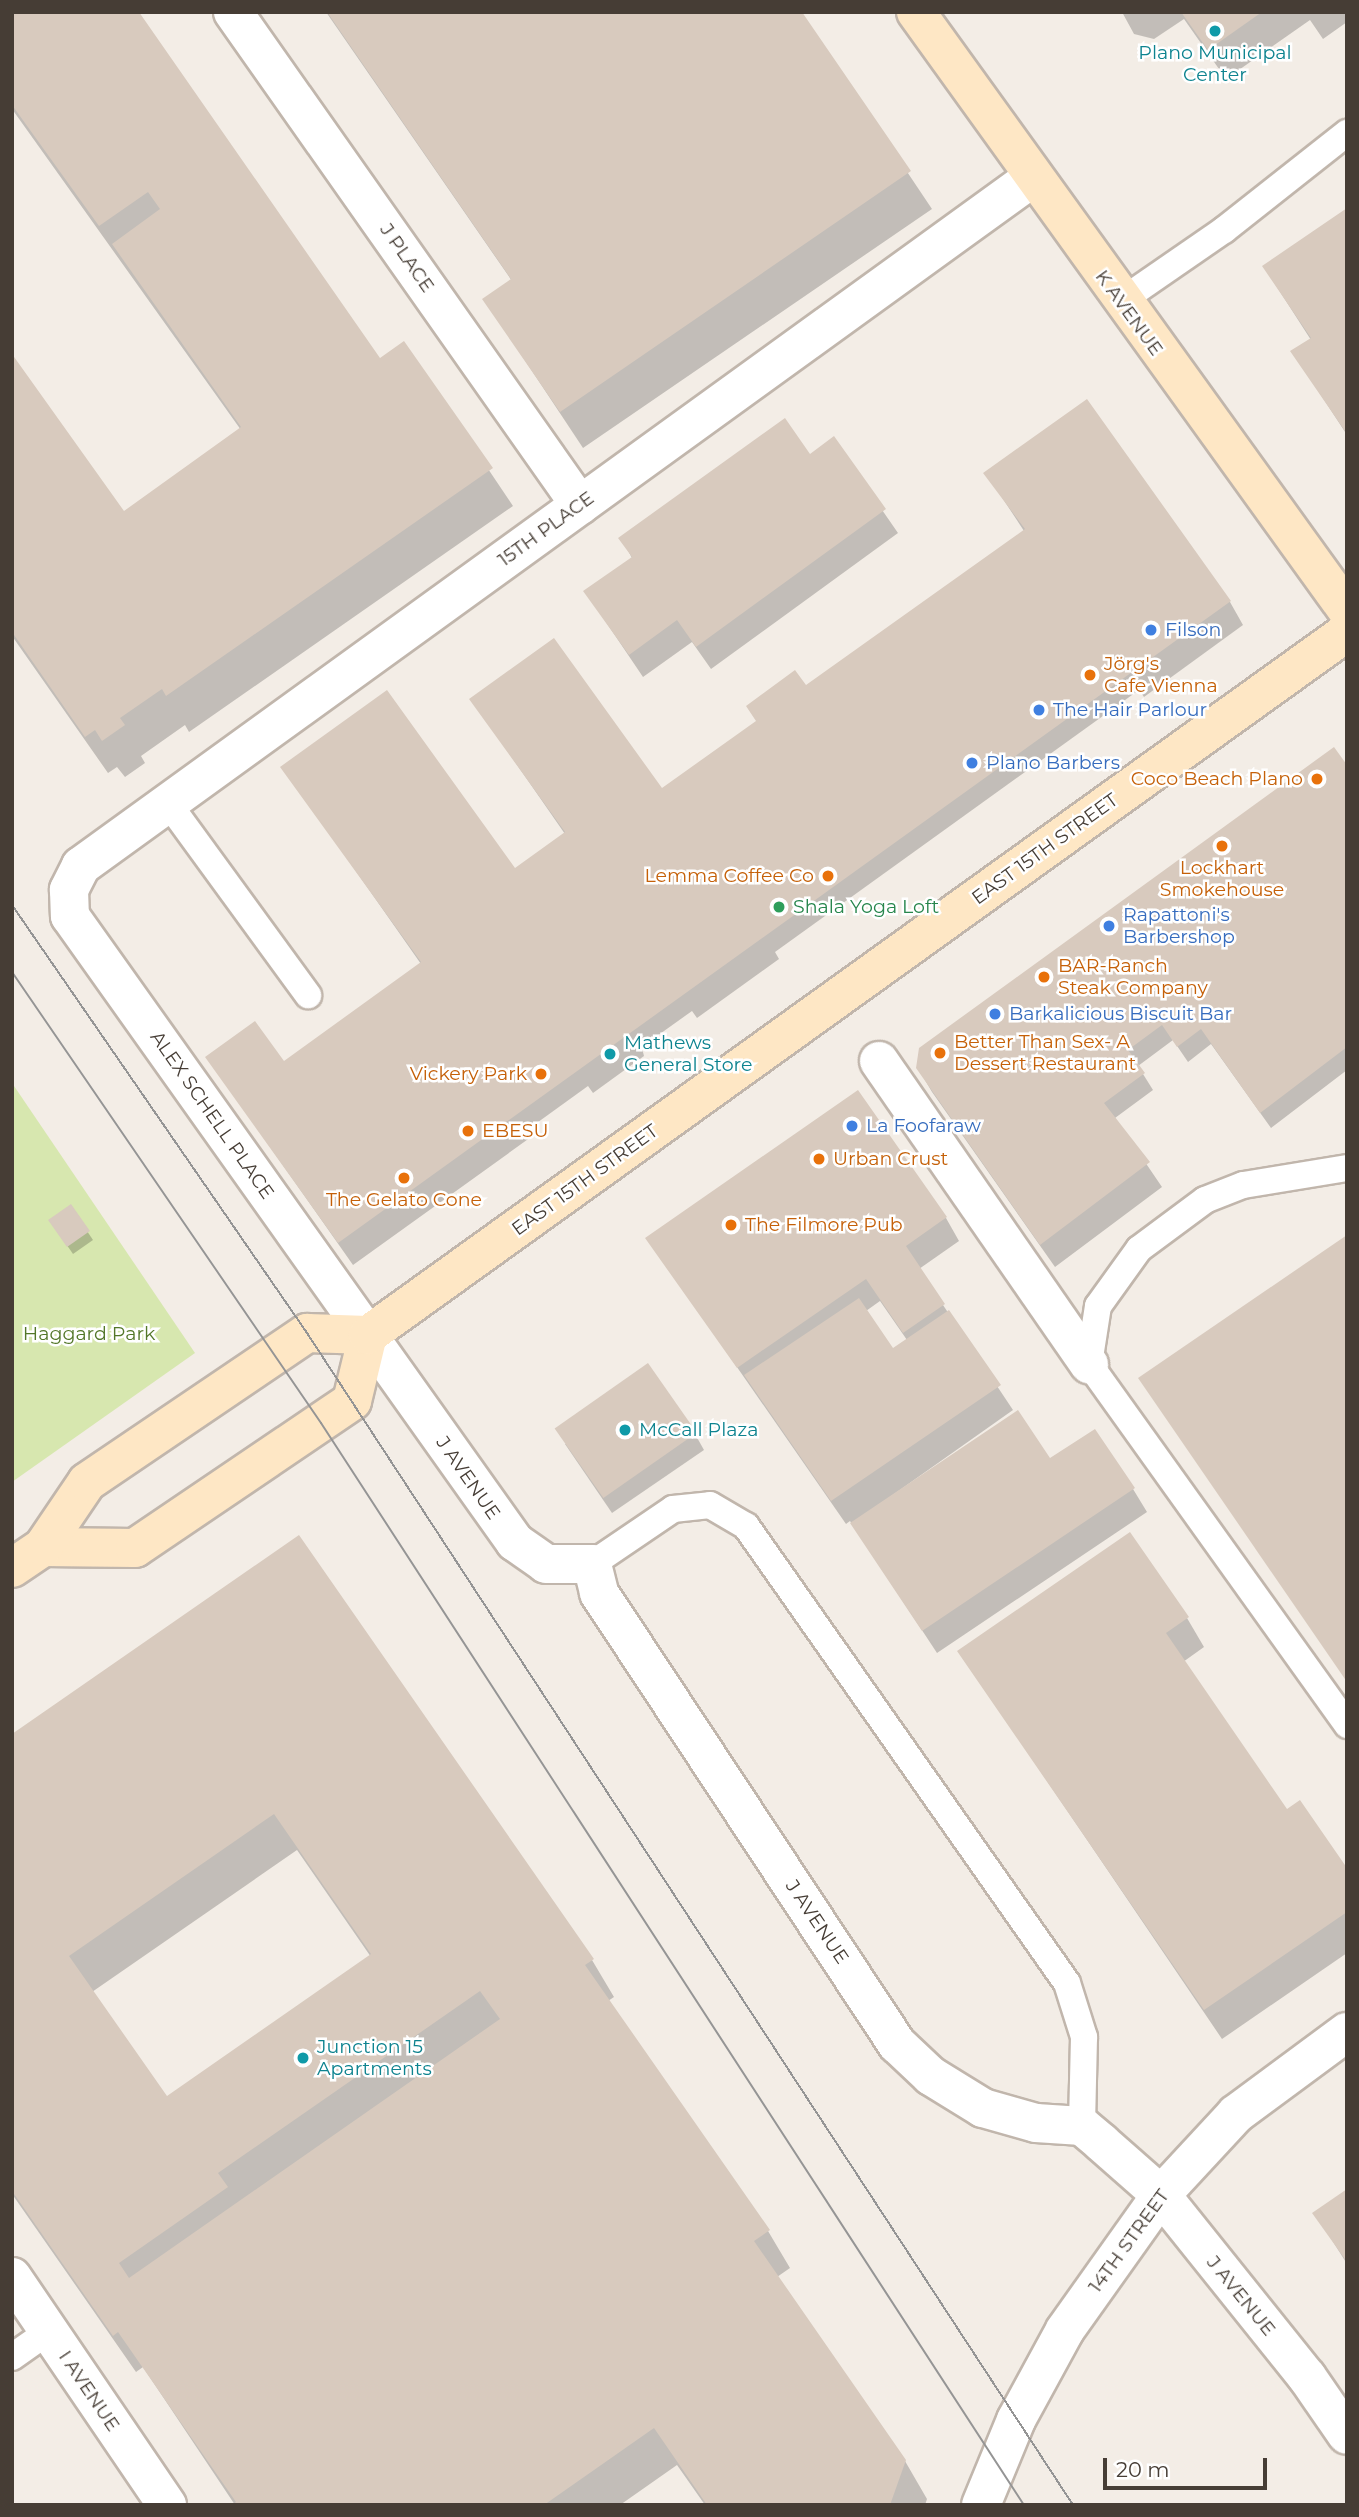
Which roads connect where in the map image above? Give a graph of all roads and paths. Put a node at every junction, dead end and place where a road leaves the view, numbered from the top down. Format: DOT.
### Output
graph roads {
  1 [pos="233,12"];
  2 [pos="916,12"];
  3 [pos="1347,133"];
  4 [pos="1032,178"];
  5 [pos="1121,301"];
  6 [pos="580,505"];
  7 [pos="1347,610"];
  8 [pos="1347,632"];
  9 [pos="168,803"];
  10 [pos="69,890"];
  11 [pos="309,995"];
  12 [pos="879,1061"];
  13 [pos="1347,1168"];
  14 [pos="368,1335"];
  15 [pos="1089,1364"];
  16 [pos="28,1558"];
  17 [pos="592,1564"];
  18 [pos="1347,1725"];
  19 [pos="1347,2032"];
  20 [pos="1083,2126"];
  21 [pos="1161,2195"];
  22 [pos="12,2277"];
  23 [pos="49,2331"];
  24 [pos="12,2357"];
  25 [pos="1347,2435"];
  26 [pos="167,2505"];
  27 [pos="981,2505"];
  1 -- 6 [label="street, J PLACE"];
  2 -- 4 [label="main road, K AVENUE"];
  3 -- 5 [label="lane"];
  4 -- 5 [label="main road, K AVENUE"];
  4 -- 6 [label="street, 15TH PLACE"];
  5 -- 7 [label="main road, K AVENUE"];
  6 -- 9 [label="street, 15TH PLACE"];
  8 -- 14 [label="main road, EAST 15TH STREET"];
  9 -- 10 [label="street, 15TH PLACE"];
  9 -- 11 [label="lane"];
  10 -- 14 [label="street, ALEX SCHELL PLACE"];
  12 -- 15 [label="street"];
  13 -- 15 [label="lane"];
  14 -- 16 [label="main road"];
  14 -- 16 [label="main road"];
  14 -- 17 [label="street, J AVENUE"];
  15 -- 18 [label="lane"];
  17 -- 20 [label="street, J AVENUE"];
  17 -- 20 [label="lane"];
  19 -- 21 [label="street, 14TH STREET"];
  20 -- 21 [label="street, J AVENUE"];
  21 -- 25 [label="street, J AVENUE"];
  21 -- 27 [label="street, 14TH STREET"];
  22 -- 23 [label="street, I AVENUE"];
  23 -- 24 [label="lane"];
  23 -- 26 [label="street, I AVENUE"];
}
